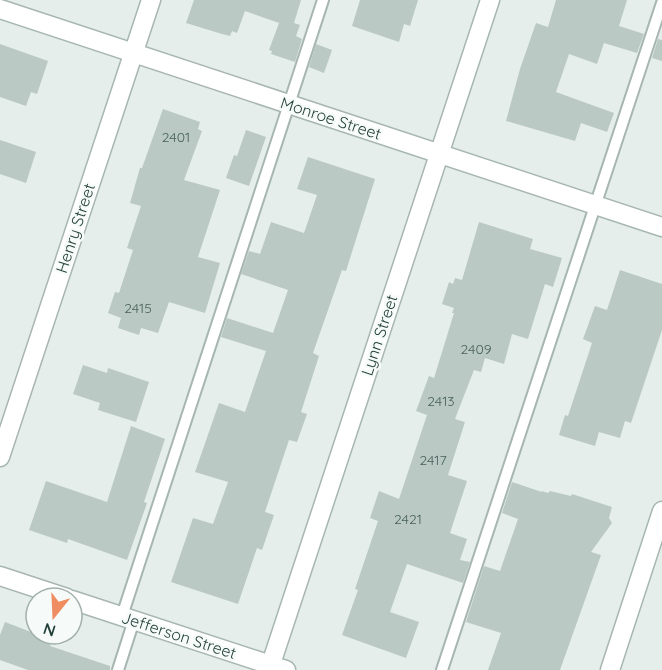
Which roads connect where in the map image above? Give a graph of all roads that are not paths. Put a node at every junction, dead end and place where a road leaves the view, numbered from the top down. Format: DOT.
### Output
graph roads {
  1 [pos="151,0"];
  2 [pos="323,0"];
  3 [pos="490,0"];
  4 [pos="662,3"];
  5 [pos="0,9"];
  6 [pos="134,53"];
  7 [pos="289,104"];
  8 [pos="439,153"];
  9 [pos="595,204"];
  10 [pos="662,226"];
  11 [pos="0,457"];
  12 [pos="662,511"];
  13 [pos="0,576"];
  14 [pos="30,586"];
  15 [pos="84,604"];
  16 [pos="128,618"];
  17 [pos="275,668"];
  18 [pos="118,670"];
  19 [pos="442,670"];
  20 [pos="610,670"];
  1 -- 6 [label="street, Henry Street"];
  2 -- 7 [label="lane"];
  3 -- 8 [label="street, Lynn Street"];
  4 -- 9 [label="lane"];
  5 -- 6 [label="street, Monroe Street"];
  6 -- 7 [label="street, Monroe Street"];
  6 -- 11 [label="street, Henry Street"];
  7 -- 8 [label="street, Monroe Street"];
  7 -- 16 [label="lane"];
  8 -- 9 [label="street, Monroe Street"];
  8 -- 17 [label="street, Lynn Street"];
  9 -- 10 [label="street, Monroe Street"];
  9 -- 19 [label="lane"];
  12 -- 20 [label="street"];
  13 -- 14 [label="street"];
  15 -- 16 [label="street, Jefferson Street"];
  16 -- 17 [label="street, Jefferson Street"];
  16 -- 18 [label="lane"];
}
